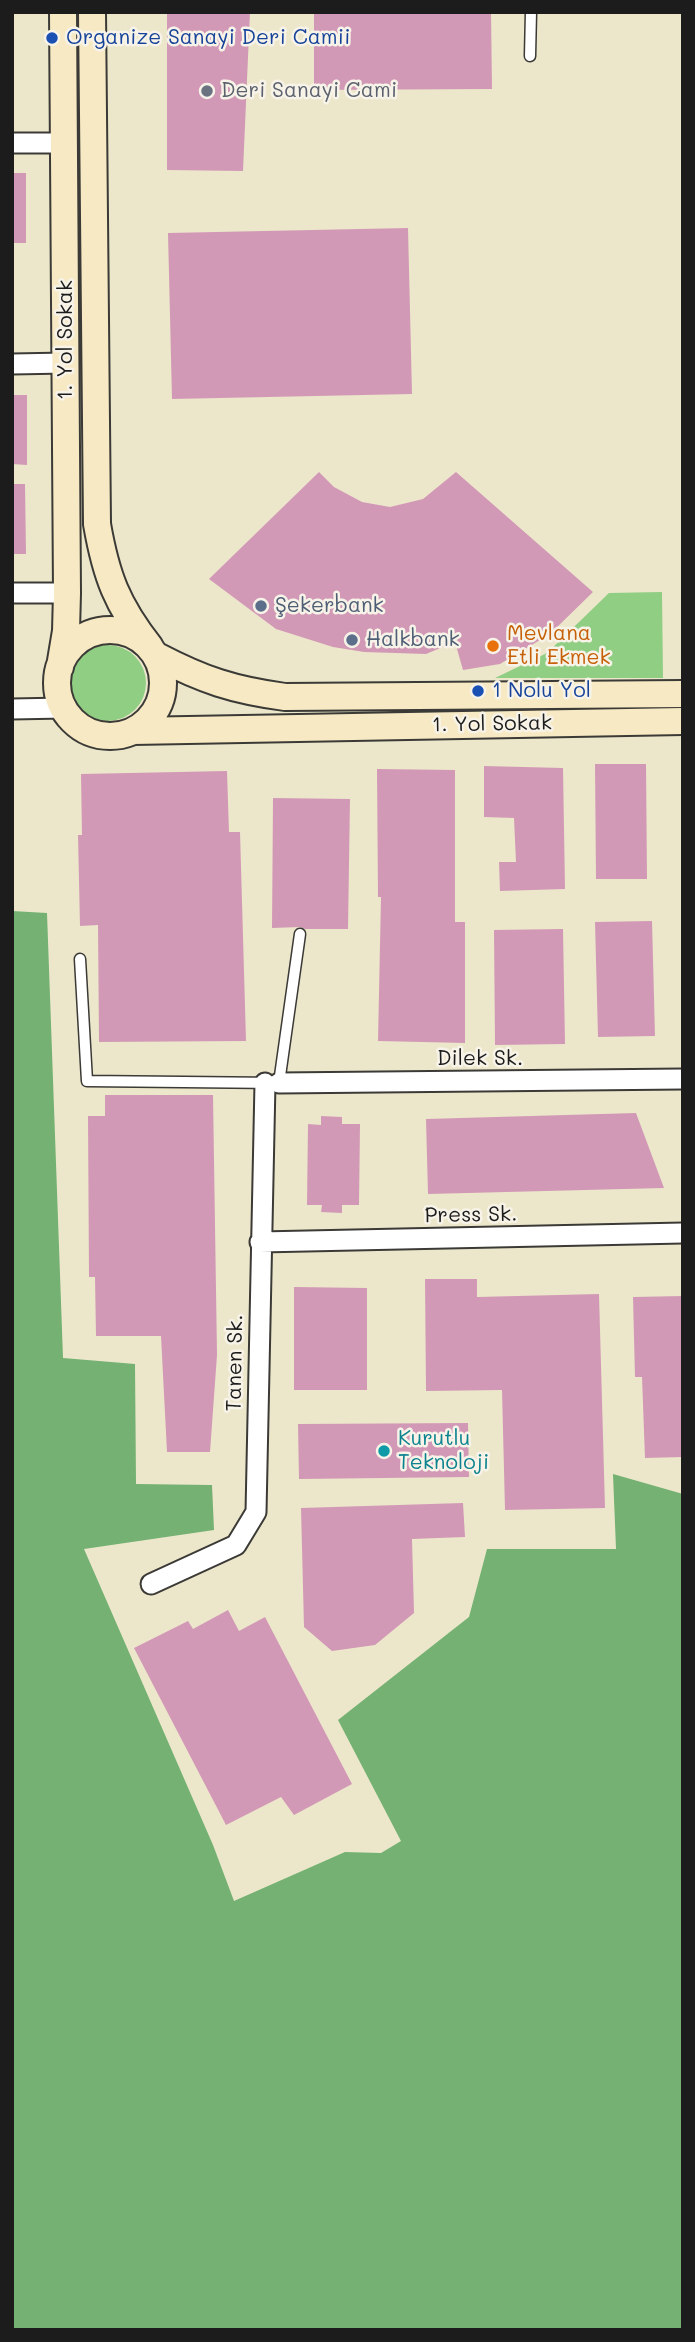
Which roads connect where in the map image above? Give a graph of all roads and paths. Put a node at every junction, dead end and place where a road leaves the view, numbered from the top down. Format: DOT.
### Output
graph roads {
  1 [pos="63,12"];
  2 [pos="92,12"];
  3 [pos="531,12"];
  4 [pos="530,55"];
  5 [pos="12,143"];
  6 [pos="65,143"];
  7 [pos="65,363"];
  8 [pos="12,364"];
  9 [pos="12,593"];
  10 [pos="67,593"];
  11 [pos="153,651"];
  12 [pos="60,667"];
  13 [pos="683,694"];
  14 [pos="64,708"];
  15 [pos="12,709"];
  16 [pos="683,721"];
  17 [pos="133,731"];
  18 [pos="300,934"];
  19 [pos="80,959"];
  20 [pos="683,1079"];
  21 [pos="272,1083"];
  22 [pos="683,1233"];
  23 [pos="260,1242"];
  24 [pos="151,1584"];
  1 -- 6 [label="main road, 1. Yol Sokak"];
  2 -- 11 [label="main road, 1. Yol Sokak"];
  3 -- 4 [label="lane"];
  5 -- 6 [label="street"];
  6 -- 7 [label="main road, 1. Yol Sokak"];
  7 -- 8 [label="street"];
  7 -- 10 [label="main road, 1. Yol Sokak"];
  9 -- 10 [label="street"];
  10 -- 12 [label="main road, 1. Yol Sokak"];
  11 -- 12 [label="main road, 1. Yol Sokak"];
  11 -- 13 [label="main road, 1. Yol Sokak"];
  11 -- 17 [label="main road, 1. Yol Sokak"];
  12 -- 14 [label="main road, 1. Yol Sokak"];
  14 -- 15 [label="street"];
  14 -- 17 [label="main road, 1. Yol Sokak"];
  16 -- 17 [label="main road, 1. Yol Sokak"];
  18 -- 21 [label="lane"];
  19 -- 21 [label="lane"];
  20 -- 21 [label="street, Dilek Sk."];
  21 -- 23 [label="street, Tanen Sk."];
  22 -- 23 [label="street, Press Sk."];
  23 -- 24 [label="street, Tanen Sk."];
}
